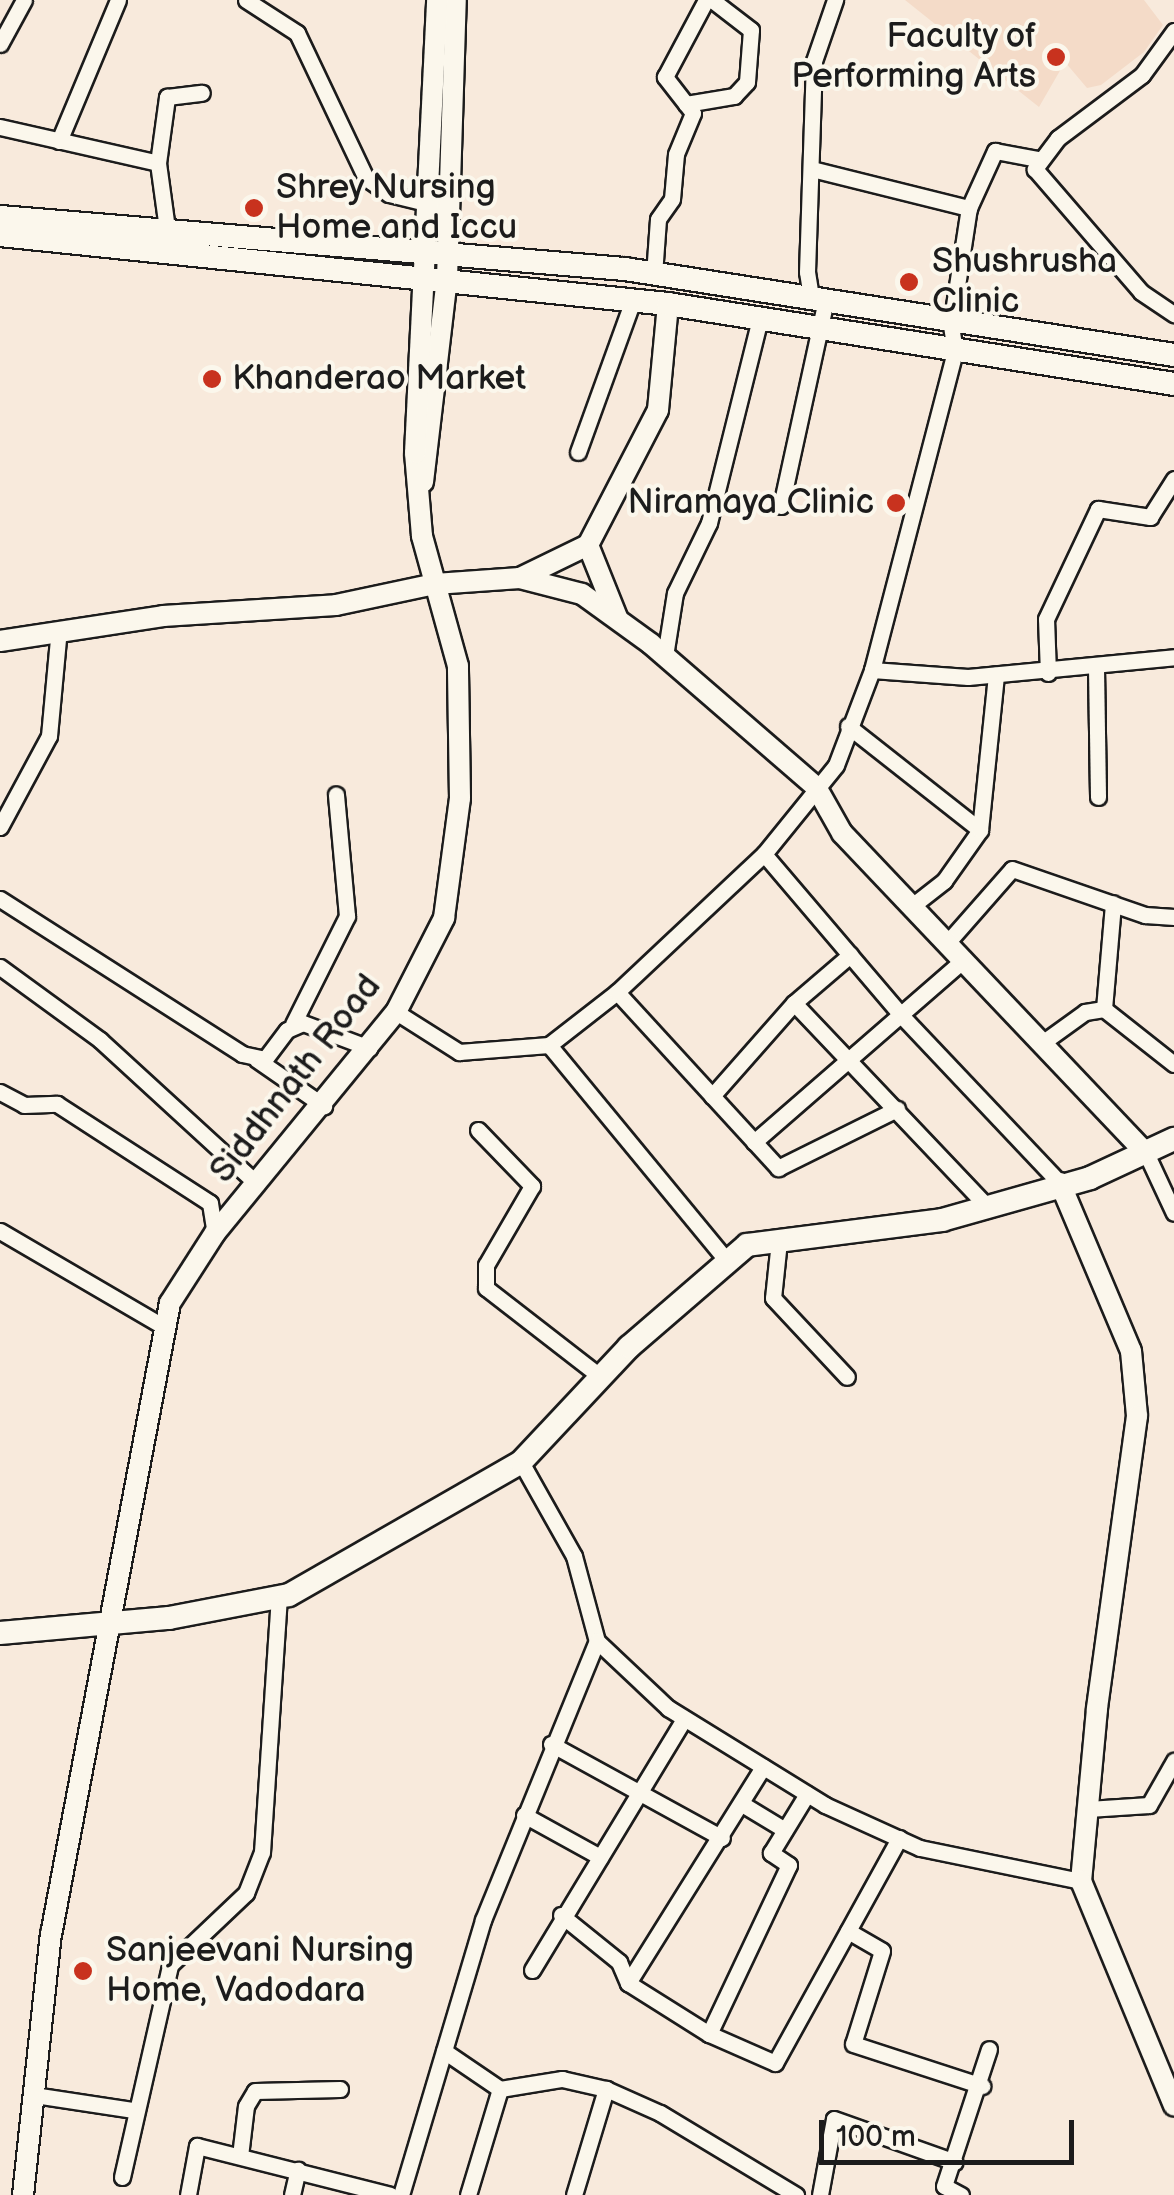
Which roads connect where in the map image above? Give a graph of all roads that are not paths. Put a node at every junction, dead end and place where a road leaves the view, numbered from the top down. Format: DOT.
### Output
graph roads {
  1 [pos="24,0"];
  2 [pos="118,0"];
  3 [pos="246,0"];
  4 [pos="437,0"];
  5 [pos="456,0"];
  6 [pos="709,0"];
  7 [pos="835,0"];
  8 [pos="1174,30"];
  9 [pos="0,44"];
  10 [pos="202,93"];
  11 [pos="686,104"];
  12 [pos="0,127"];
  13 [pos="59,140"];
  14 [pos="1038,159"];
  15 [pos="158,164"];
  16 [pos="812,168"];
  17 [pos="438,206"];
  18 [pos="969,208"];
  19 [pos="0,216"];
  20 [pos="0,236"];
  21 [pos="168,241"];
  22 [pos="438,252"];
  23 [pos="645,273"];
  24 [pos="436,278"];
  25 [pos="688,278"];
  26 [pos="819,298"];
  27 [pos="633,300"];
  28 [pos="675,305"];
  29 [pos="1174,314"];
  30 [pos="952,318"];
  31 [pos="760,319"];
  32 [pos="824,331"];
  33 [pos="956,351"];
  34 [pos="1174,355"];
  35 [pos="1174,384"];
  36 [pos="578,452"];
  37 [pos="1174,480"];
  38 [pos="781,506"];
  39 [pos="588,545"];
  40 [pos="520,578"];
  41 [pos="435,584"];
  42 [pos="620,622"];
  43 [pos="59,629"];
  44 [pos="0,641"];
  45 [pos="665,656"];
  46 [pos="1174,657"];
  47 [pos="1096,668"];
  48 [pos="872,670"];
  49 [pos="1048,673"];
  50 [pos="996,676"];
  51 [pos="848,726"];
  52 [pos="816,786"];
  53 [pos="336,794"];
  54 [pos="1098,797"];
  55 [pos="0,827"];
  56 [pos="980,830"];
  57 [pos="764,854"];
  58 [pos="0,899"];
  59 [pos="1112,903"];
  60 [pos="912,906"];
  61 [pos="1172,912"];
  62 [pos="947,944"];
  63 [pos="850,956"];
  64 [pos="963,960"];
  65 [pos="0,966"];
  66 [pos="617,992"];
  67 [pos="794,1003"];
  68 [pos="1104,1009"];
  69 [pos="396,1012"];
  70 [pos="900,1014"];
  71 [pos="294,1024"];
  72 [pos="1042,1043"];
  73 [pos="549,1044"];
  74 [pos="369,1048"];
  75 [pos="256,1059"];
  76 [pos="844,1062"];
  77 [pos="1174,1064"];
  78 [pos="0,1092"];
  79 [pos="712,1096"];
  80 [pos="324,1106"];
  81 [pos="897,1109"];
  82 [pos="478,1130"];
  83 [pos="1174,1139"];
  84 [pos="754,1142"];
  85 [pos="1146,1153"];
  86 [pos="1060,1183"];
  87 [pos="257,1184"];
  88 [pos="984,1204"];
  89 [pos="1174,1213"];
  90 [pos="0,1232"];
  91 [pos="215,1233"];
  92 [pos="779,1241"];
  93 [pos="726,1260"];
  94 [pos="166,1328"];
  95 [pos="847,1377"];
  96 [pos="602,1378"];
  97 [pos="522,1462"];
  98 [pos="278,1597"];
  99 [pos="112,1625"];
  100 [pos="0,1633"];
  101 [pos="596,1641"];
  102 [pos="684,1718"];
  103 [pos="551,1744"];
  104 [pos="1174,1761"];
  105 [pos="762,1767"];
  106 [pos="640,1792"];
  107 [pos="807,1794"];
  108 [pos="742,1804"];
  109 [pos="1088,1809"];
  110 [pos="524,1815"];
  111 [pos="785,1830"];
  112 [pos="722,1838"];
  113 [pos="899,1838"];
  114 [pos="600,1857"];
  115 [pos="1082,1881"];
  116 [pos="560,1915"];
  117 [pos="848,1930"];
  118 [pos="532,1970"];
  119 [pos="628,1983"];
  120 [pos="709,2034"];
  121 [pos="989,2049"];
  122 [pos="444,2051"];
  123 [pos="982,2086"];
  124 [pos="340,2089"];
  125 [pos="500,2089"];
  126 [pos="606,2089"];
  127 [pos="34,2095"];
  128 [pos="1174,2106"];
  129 [pos="134,2110"];
  130 [pos="240,2156"];
  131 [pos="956,2162"];
  132 [pos="298,2170"];
  133 [pos="122,2177"];
  134 [pos="942,2190"];
  135 [pos="578,2194"];
  136 [pos="23,2195"];
  137 [pos="188,2195"];
  138 [pos="292,2195"];
  139 [pos="390,2195"];
  140 [pos="401,2195"];
  141 [pos="468,2195"];
  142 [pos="796,2195"];
  143 [pos="820,2195"];
  144 [pos="961,2195"];
  1 -- 9 [label="street"];
  2 -- 13 [label="street"];
  3 -- 17 [label="street"];
  4 -- 17 [label="street"];
  5 -- 17 [label="street"];
  6 -- 11 [label="street"];
  6 -- 11 [label="street"];
  7 -- 16 [label="street"];
  8 -- 14 [label="street"];
  10 -- 15 [label="street"];
  11 -- 23 [label="street"];
  12 -- 13 [label="street"];
  13 -- 15 [label="street"];
  14 -- 18 [label="street"];
  14 -- 29 [label="street"];
  15 -- 21 [label="street"];
  16 -- 18 [label="street"];
  16 -- 26 [label="street"];
  17 -- 22 [label="street, Siddhnath Road"];
  18 -- 30 [label="street"];
  19 -- 21 [label="main road"];
  20 -- 21 [label="main road"];
  21 -- 22 [label="main road"];
  21 -- 24 [label="main road"];
  22 -- 23 [label="main road"];
  22 -- 24 [label="street, Siddhnath Road"];
  23 -- 25 [label="main road"];
  23 -- 27 [label="main road"];
  24 -- 27 [label="main road"];
  24 -- 41 [label="street, Siddhnath Road"];
  25 -- 26 [label="main road"];
  25 -- 28 [label="main road"];
  26 -- 30 [label="main road"];
  26 -- 32 [label="street"];
  27 -- 28 [label="main road"];
  27 -- 36 [label="street"];
  28 -- 31 [label="main road"];
  28 -- 39 [label="street"];
  30 -- 33 [label="street"];
  30 -- 34 [label="main road"];
  31 -- 32 [label="main road"];
  31 -- 45 [label="street"];
  32 -- 33 [label="main road"];
  32 -- 38 [label="street"];
  33 -- 35 [label="main road"];
  33 -- 48 [label="street"];
  37 -- 49 [label="street"];
  39 -- 40 [label="street"];
  39 -- 42 [label="street"];
  40 -- 41 [label="street"];
  40 -- 42 [label="street"];
  41 -- 43 [label="street"];
  41 -- 69 [label="street, Siddhnath Road"];
  42 -- 45 [label="street"];
  43 -- 44 [label="street"];
  43 -- 55 [label="street"];
  45 -- 52 [label="street"];
  46 -- 47 [label="street"];
  47 -- 49 [label="street"];
  47 -- 54 [label="street"];
  48 -- 50 [label="street"];
  48 -- 51 [label="street"];
  49 -- 50 [label="street"];
  50 -- 56 [label="street"];
  51 -- 52 [label="street"];
  51 -- 56 [label="street"];
  52 -- 57 [label="street"];
  52 -- 60 [label="street"];
  53 -- 71 [label="street"];
  56 -- 60 [label="street"];
  57 -- 63 [label="street"];
  57 -- 66 [label="street"];
  58 -- 75 [label="street"];
  59 -- 61 [label="street"];
  59 -- 62 [label="street"];
  59 -- 68 [label="street"];
  60 -- 62 [label="street"];
  62 -- 64 [label="street"];
  63 -- 67 [label="street"];
  63 -- 70 [label="street"];
  64 -- 70 [label="street"];
  64 -- 72 [label="street"];
  65 -- 87 [label="street"];
  66 -- 73 [label="street"];
  66 -- 79 [label="street"];
  67 -- 76 [label="street"];
  67 -- 79 [label="street"];
  68 -- 72 [label="street"];
  68 -- 77 [label="street"];
  69 -- 73 [label="street"];
  69 -- 74 [label="street, Siddhnath Road"];
  70 -- 76 [label="street"];
  70 -- 86 [label="street"];
  71 -- 74 [label="street"];
  71 -- 75 [label="street"];
  72 -- 85 [label="street"];
  73 -- 93 [label="street"];
  74 -- 80 [label="street, Siddhnath Road"];
  75 -- 80 [label="street"];
  76 -- 81 [label="street"];
  76 -- 84 [label="street"];
  78 -- 91 [label="street"];
  79 -- 84 [label="street"];
  80 -- 87 [label="street, Siddhnath Road"];
  81 -- 84 [label="street"];
  81 -- 88 [label="street"];
  82 -- 96 [label="street"];
  83 -- 85 [label="main road"];
  85 -- 86 [label="main road"];
  85 -- 89 [label="street"];
  86 -- 88 [label="main road"];
  86 -- 109 [label="street"];
  87 -- 91 [label="street, Siddhnath Road"];
  88 -- 92 [label="main road"];
  90 -- 94 [label="street"];
  91 -- 94 [label="street, Siddhnath Road"];
  92 -- 93 [label="main road"];
  92 -- 95 [label="street"];
  93 -- 96 [label="main road"];
  94 -- 99 [label="street, Siddhnath Road"];
  96 -- 97 [label="main road"];
  97 -- 98 [label="main road"];
  97 -- 101 [label="street"];
  98 -- 99 [label="main road"];
  98 -- 129 [label="street"];
  99 -- 100 [label="main road"];
  99 -- 127 [label="street, Siddhnath Road"];
  101 -- 102 [label="street"];
  101 -- 103 [label="street"];
  102 -- 105 [label="street"];
  102 -- 106 [label="street"];
  103 -- 106 [label="street"];
  103 -- 110 [label="street"];
  104 -- 109 [label="street"];
  105 -- 107 [label="street"];
  105 -- 108 [label="street"];
  106 -- 112 [label="street"];
  106 -- 114 [label="street"];
  107 -- 111 [label="street"];
  107 -- 113 [label="street"];
  108 -- 111 [label="street"];
  108 -- 112 [label="street"];
  109 -- 115 [label="street"];
  110 -- 114 [label="street"];
  110 -- 122 [label="street"];
  111 -- 120 [label="street"];
  112 -- 119 [label="street"];
  113 -- 115 [label="street"];
  113 -- 117 [label="street"];
  114 -- 116 [label="street"];
  115 -- 128 [label="street"];
  116 -- 118 [label="street"];
  116 -- 119 [label="street"];
  117 -- 120 [label="street"];
  117 -- 123 [label="street"];
  119 -- 120 [label="street"];
  121 -- 123 [label="street"];
  122 -- 125 [label="street"];
  122 -- 140 [label="street"];
  123 -- 131 [label="street"];
  124 -- 130 [label="street"];
  125 -- 126 [label="street"];
  125 -- 141 [label="street"];
  126 -- 135 [label="street"];
  126 -- 142 [label="street"];
  127 -- 129 [label="street"];
  127 -- 136 [label="street, Siddhnath Road"];
  129 -- 133 [label="street"];
  130 -- 132 [label="street"];
  130 -- 137 [label="street"];
  131 -- 134 [label="street"];
  131 -- 143 [label="street"];
  132 -- 138 [label="street"];
  132 -- 139 [label="street"];
  134 -- 144 [label="street"];
}
